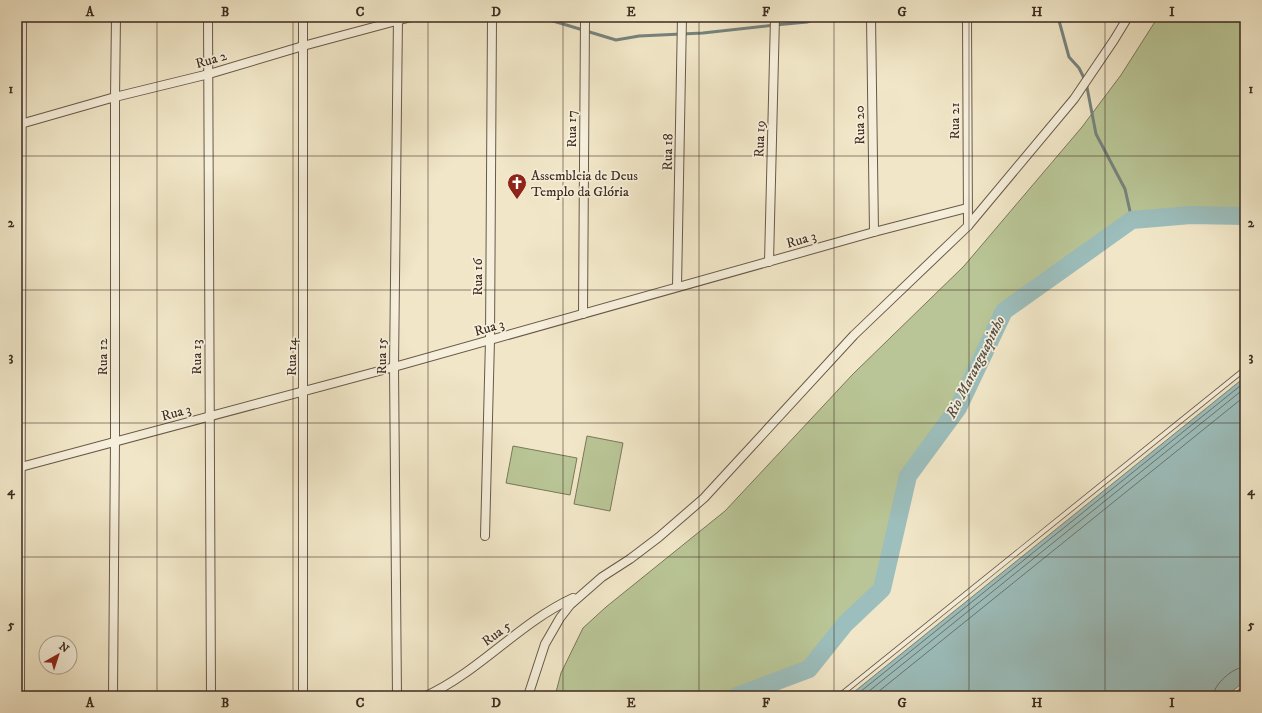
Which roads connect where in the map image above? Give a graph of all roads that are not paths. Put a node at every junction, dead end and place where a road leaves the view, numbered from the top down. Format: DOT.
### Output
graph roads {
  1 [pos="22,17"];
  2 [pos="116,17"];
  3 [pos="208,17"];
  4 [pos="303,17"];
  5 [pos="411,17"];
  6 [pos="492,17"];
  7 [pos="585,17"];
  8 [pos="682,17"];
  9 [pos="775,17"];
  10 [pos="871,17"];
  11 [pos="967,17"];
  12 [pos="1128,17"];
  13 [pos="398,19"];
  14 [pos="304,46"];
  15 [pos="209,74"];
  16 [pos="115,97"];
  17 [pos="19,124"];
  18 [pos="967,208"];
  19 [pos="968,226"];
  20 [pos="874,232"];
  21 [pos="769,262"];
  22 [pos="677,287"];
  23 [pos="583,314"];
  24 [pos="490,340"];
  25 [pos="394,367"];
  26 [pos="1245,368"];
  27 [pos="304,391"];
  28 [pos="209,416"];
  29 [pos="115,441"];
  30 [pos="19,468"];
  31 [pos="485,536"];
  32 [pos="583,594"];
  33 [pos="1245,688"];
  34 [pos="20,696"];
  35 [pos="113,696"];
  36 [pos="211,696"];
  37 [pos="303,696"];
  38 [pos="397,696"];
  39 [pos="426,696"];
  40 [pos="528,696"];
  41 [pos="838,696"];
  42 [pos="1235,696"];
  1 -- 17 [label="street"];
  2 -- 16 [label="street, Rua 12"];
  3 -- 15 [label="street, Rua 13"];
  4 -- 14 [label="street, Rua 14"];
  5 -- 13 [label="street, Rua 2"];
  6 -- 24 [label="street, Rua 16"];
  7 -- 23 [label="street, Rua 17"];
  8 -- 22 [label="street, Rua 18"];
  9 -- 21 [label="street, Rua 19"];
  10 -- 20 [label="street, Rua 20"];
  11 -- 18 [label="street, Rua 21"];
  12 -- 19 [label="street"];
  13 -- 14 [label="street, Rua 2"];
  13 -- 25 [label="street, Rua 15"];
  14 -- 15 [label="street, Rua 2"];
  14 -- 27 [label="street, Rua 14"];
  15 -- 16 [label="street, Rua 2"];
  15 -- 28 [label="street, Rua 13"];
  16 -- 17 [label="street, Rua 2"];
  16 -- 29 [label="street, Rua 12"];
  17 -- 30 [label="street"];
  18 -- 19 [label="street, Rua 21"];
  18 -- 20 [label="street, Rua 3"];
  19 -- 32 [label="street"];
  20 -- 21 [label="street, Rua 3"];
  21 -- 22 [label="street, Rua 3"];
  22 -- 23 [label="street, Rua 3"];
  23 -- 24 [label="street, Rua 3"];
  24 -- 25 [label="street, Rua 3"];
  24 -- 31 [label="street, Rua 16"];
  25 -- 27 [label="street, Rua 3"];
  25 -- 38 [label="street, Rua 15"];
  26 -- 41 [label="lane"];
  27 -- 28 [label="street, Rua 3"];
  27 -- 37 [label="street, Rua 14"];
  28 -- 29 [label="street, Rua 3"];
  28 -- 36 [label="street, Rua 13"];
  29 -- 30 [label="street, Rua 3"];
  29 -- 35 [label="street, Rua 12"];
  30 -- 34 [label="street"];
  32 -- 39 [label="street, Rua 5"];
  32 -- 40 [label="street"];
  33 -- 42 [label="lane"];
}
